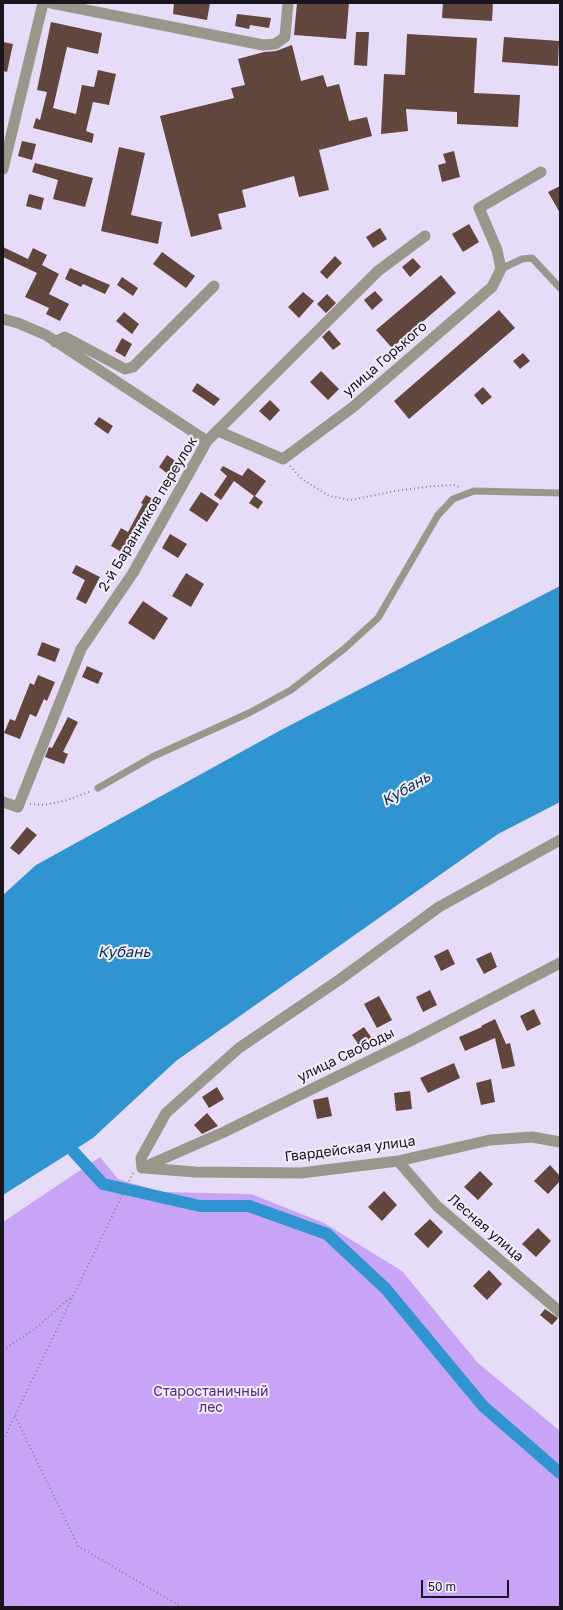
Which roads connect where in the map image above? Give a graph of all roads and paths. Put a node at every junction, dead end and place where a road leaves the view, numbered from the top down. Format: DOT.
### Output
graph roads {
  1 [pos="43,3"];
  2 [pos="51,3"];
  3 [pos="288,3"];
  4 [pos="3,169"];
  5 [pos="541,172"];
  6 [pos="425,236"];
  7 [pos="501,269"];
  8 [pos="214,286"];
  9 [pos="560,288"];
  10 [pos="3,319"];
  11 [pos="55,342"];
  12 [pos="218,431"];
  13 [pos="207,441"];
  14 [pos="283,459"];
  15 [pos="474,491"];
  16 [pos="560,493"];
  17 [pos="98,788"];
  18 [pos="3,802"];
  19 [pos="20,804"];
  20 [pos="560,840"];
  21 [pos="560,963"];
  22 [pos="560,1142"];
  23 [pos="398,1161"];
  24 [pos="142,1163"];
  25 [pos="75,1293"];
  26 [pos="560,1312"];
  27 [pos="3,1350"];
  28 [pos="15,1416"];
  29 [pos="3,1440"];
  30 [pos="182,1607"];
  1 -- 4 [label="street"];
  2 -- 3 [label="street"];
  5 -- 7 [label="street"];
  6 -- 12 [label="street, 2-й Баранников переулок"];
  7 -- 9 [label="lane"];
  7 -- 14 [label="street, улица Горького"];
  8 -- 11 [label="street"];
  10 -- 11 [label="street"];
  11 -- 13 [label="street"];
  12 -- 13 [label="street, 2-й Баранников переулок"];
  12 -- 14 [label="street"];
  13 -- 19 [label="street, 2-й Баранников переулок"];
  14 -- 15 [label="path"];
  15 -- 16 [label="lane"];
  15 -- 17 [label="lane"];
  17 -- 19 [label="path"];
  18 -- 19 [label="street"];
  20 -- 24 [label="street"];
  21 -- 24 [label="street, улица Свободы"];
  22 -- 23 [label="street, Гвардейская улица"];
  23 -- 24 [label="street, Гвардейская улица"];
  23 -- 26 [label="street, Лесная улица"];
  24 -- 25 [label="path"];
  25 -- 27 [label="path"];
  25 -- 28 [label="path"];
  28 -- 29 [label="path"];
  28 -- 30 [label="path"];
}
